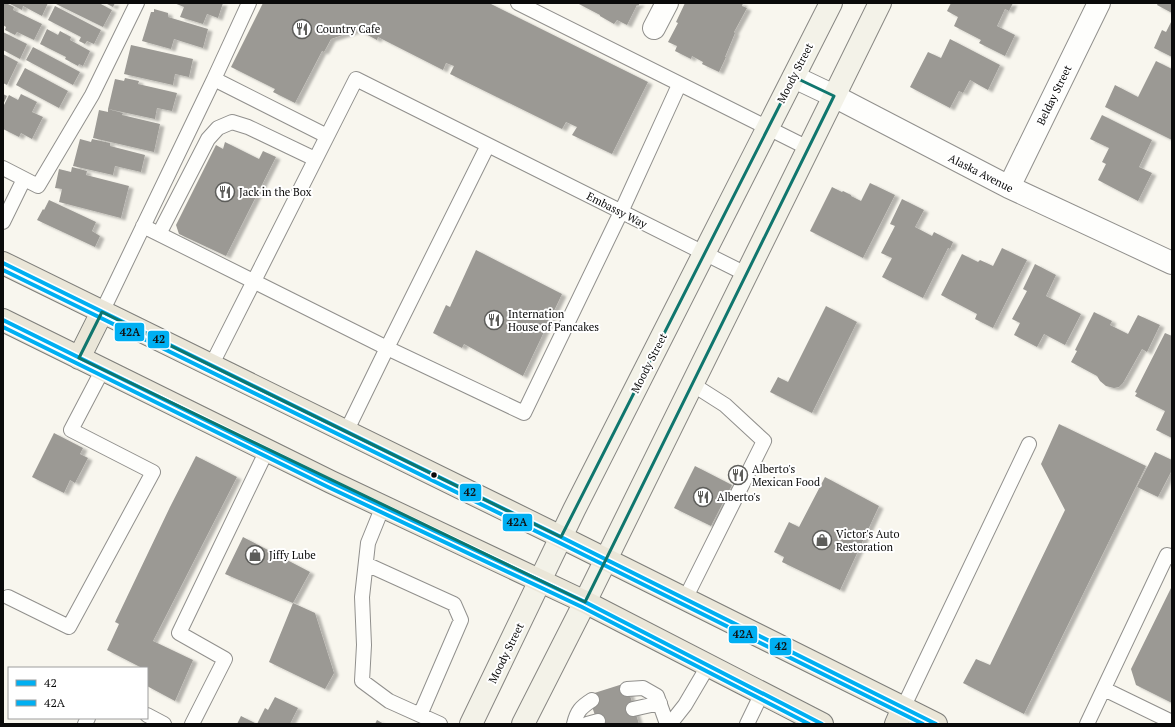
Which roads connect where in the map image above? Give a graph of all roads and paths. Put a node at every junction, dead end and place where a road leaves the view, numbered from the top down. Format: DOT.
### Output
graph roads {
  1 [pos="137,3"];
  2 [pos="249,3"];
  3 [pos="518,3"];
  4 [pos="667,3"];
  5 [pos="880,3"];
  6 [pos="1099,3"];
  7 [pos="828,4"];
  8 [pos="654,28"];
  9 [pos="794,77"];
  10 [pos="214,79"];
  11 [pos="680,85"];
  12 [pos="834,96"];
  13 [pos="768,128"];
  14 [pos="327,136"];
  15 [pos="488,145"];
  16 [pos="808,148"];
  17 [pos="315,159"];
  18 [pos="3,168"];
  19 [pos="24,179"];
  20 [pos="1009,187"];
  21 [pos="621,212"];
  22 [pos="3,222"];
  23 [pos="143,226"];
  24 [pos="159,234"];
  25 [pos="705,253"];
  26 [pos="3,263"];
  27 [pos="1172,263"];
  28 [pos="746,274"];
  29 [pos="254,281"];
  30 [pos="102,312"];
  31 [pos="3,320"];
  32 [pos="387,348"];
  33 [pos="79,358"];
  34 [pos="211,366"];
  35 [pos="103,369"];
  36 [pos="692,384"];
  37 [pos="346,432"];
  38 [pos="1029,444"];
  39 [pos="267,450"];
  40 [pos="383,506"];
  41 [pos="561,537"];
  42 [pos="1172,557"];
  43 [pos="605,559"];
  44 [pos="366,564"];
  45 [pos="540,581"];
  46 [pos="8,597"];
  47 [pos="685,598"];
  48 [pos="585,602"];
  49 [pos="708,666"];
  50 [pos="626,689"];
  51 [pos="1104,689"];
  52 [pos="762,693"];
  53 [pos="592,700"];
  54 [pos="660,703"];
  55 [pos="633,709"];
  56 [pos="420,715"];
  57 [pos="148,716"];
  58 [pos="899,716"];
  59 [pos="1172,722"];
  60 [pos="164,724"];
  61 [pos="192,724"];
  62 [pos="440,724"];
  63 [pos="471,724"];
  64 [pos="523,724"];
  65 [pos="574,724"];
  66 [pos="668,724"];
  67 [pos="747,724"];
  68 [pos="822,724"];
  69 [pos="936,724"];
  70 [pos="1087,724"];
  1 -- 19 [label="lane"];
  2 -- 10 [label="lane"];
  3 -- 11 [label="lane"];
  4 -- 8 [label="street"];
  5 -- 12 [label="main road"];
  6 -- 20 [label="street, Belday Street"];
  7 -- 9 [label="main road, Moody Street"];
  9 -- 12 [label="street, Alaska Avenue"];
  9 -- 13 [label="main road, Moody Street"];
  10 -- 14 [label="lane"];
  10 -- 23 [label="lane"];
  11 -- 13 [label="lane"];
  11 -- 21 [label="lane"];
  12 -- 16 [label="main road"];
  12 -- 20 [label="street, Alaska Avenue"];
  13 -- 16 [label="lane"];
  13 -- 25 [label="main road, Moody Street"];
  14 -- 15 [label="lane, Embassy Way"];
  14 -- 17 [label="lane"];
  15 -- 21 [label="lane, Embassy Way"];
  15 -- 32 [label="lane"];
  16 -- 28 [label="main road"];
  17 -- 24 [label="lane"];
  17 -- 29 [label="lane"];
  18 -- 19 [label="lane"];
  19 -- 22 [label="lane"];
  20 -- 27 [label="street, Alaska Avenue"];
  21 -- 25 [label="lane, Embassy Way"];
  21 -- 32 [label="lane"];
  23 -- 24 [label="lane"];
  23 -- 30 [label="lane"];
  24 -- 29 [label="lane"];
  25 -- 28 [label="lane, Embassy Way"];
  25 -- 41 [label="main road, Moody Street"];
  26 -- 30 [label="main road"];
  28 -- 36 [label="main road"];
  29 -- 32 [label="lane"];
  29 -- 34 [label="lane"];
  30 -- 33 [label="main road"];
  30 -- 34 [label="main road"];
  31 -- 33 [label="main road"];
  32 -- 37 [label="lane"];
  33 -- 35 [label="main road"];
  34 -- 37 [label="main road"];
  35 -- 39 [label="main road"];
  35 -- 46 [label="lane"];
  36 -- 43 [label="main road"];
  36 -- 47 [label="lane"];
  37 -- 41 [label="main road"];
  38 -- 58 [label="lane"];
  39 -- 40 [label="main road"];
  39 -- 61 [label="lane"];
  40 -- 44 [label="lane"];
  40 -- 45 [label="main road"];
  41 -- 43 [label="main road"];
  41 -- 45 [label="main road, Moody Street"];
  42 -- 51 [label="lane"];
  43 -- 47 [label="main road"];
  43 -- 48 [label="main road"];
  44 -- 56 [label="lane"];
  44 -- 56 [label="lane"];
  45 -- 48 [label="main road"];
  45 -- 63 [label="main road, Moody Street"];
  47 -- 58 [label="main road"];
  48 -- 49 [label="main road"];
  48 -- 64 [label="main road"];
  49 -- 52 [label="main road"];
  49 -- 66 [label="lane"];
  50 -- 54 [label="lane"];
  51 -- 59 [label="lane"];
  51 -- 70 [label="lane"];
  52 -- 67 [label="lane"];
  52 -- 68 [label="main road"];
  53 -- 65 [label="lane"];
  54 -- 55 [label="lane"];
  54 -- 66 [label="lane"];
  56 -- 62 [label="lane"];
  57 -- 60 [label="lane"];
  58 -- 69 [label="main road"];
}
